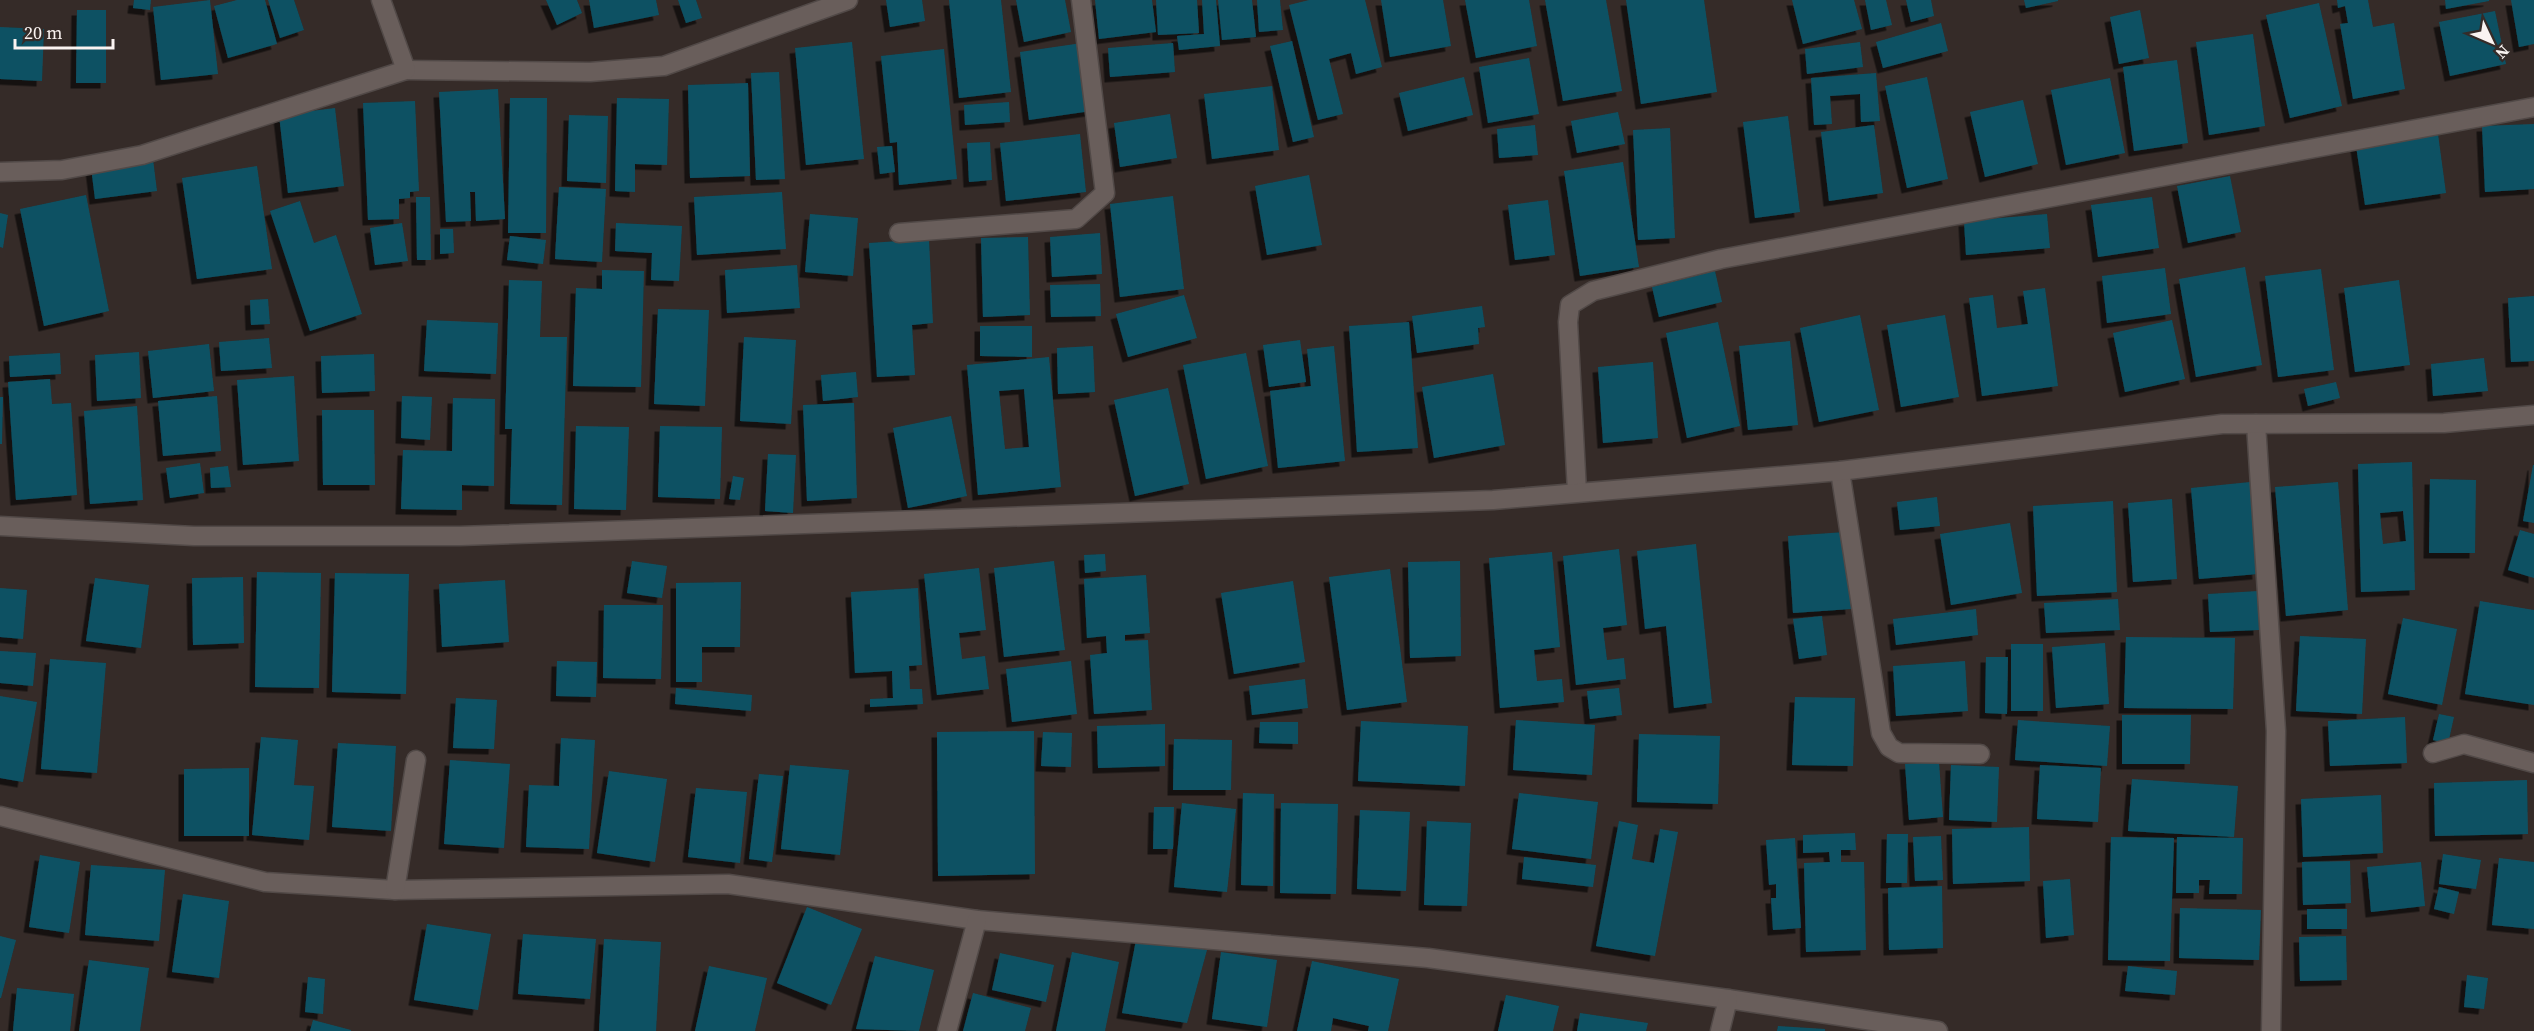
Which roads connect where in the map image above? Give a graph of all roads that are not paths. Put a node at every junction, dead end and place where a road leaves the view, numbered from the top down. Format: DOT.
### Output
graph roads {
  1 [pos="381,0"];
  2 [pos="848,0"];
  3 [pos="1082,0"];
  4 [pos="406,70"];
  5 [pos="2534,107"];
  6 [pos="0,172"];
  7 [pos="899,233"];
  8 [pos="2534,415"];
  9 [pos="2256,424"];
  10 [pos="1840,471"];
  11 [pos="1577,492"];
  12 [pos="0,526"];
  13 [pos="2433,753"];
  14 [pos="1980,754"];
  15 [pos="416,760"];
  16 [pos="2534,763"];
  17 [pos="0,816"];
  18 [pos="395,890"];
  19 [pos="976,920"];
  20 [pos="1728,999"];
  21 [pos="947,1031"];
  22 [pos="1720,1031"];
  23 [pos="1938,1031"];
  24 [pos="2271,1031"];
  1 -- 4 [label="street"];
  2 -- 4 [label="street"];
  3 -- 7 [label="street"];
  4 -- 6 [label="street"];
  5 -- 11 [label="street"];
  8 -- 9 [label="street"];
  9 -- 10 [label="street"];
  9 -- 24 [label="street"];
  10 -- 11 [label="street"];
  10 -- 14 [label="street"];
  11 -- 12 [label="street"];
  13 -- 16 [label="street"];
  15 -- 18 [label="street"];
  17 -- 18 [label="street"];
  18 -- 19 [label="street"];
  19 -- 20 [label="street"];
  19 -- 21 [label="street"];
  20 -- 22 [label="street"];
  20 -- 23 [label="street"];
}
